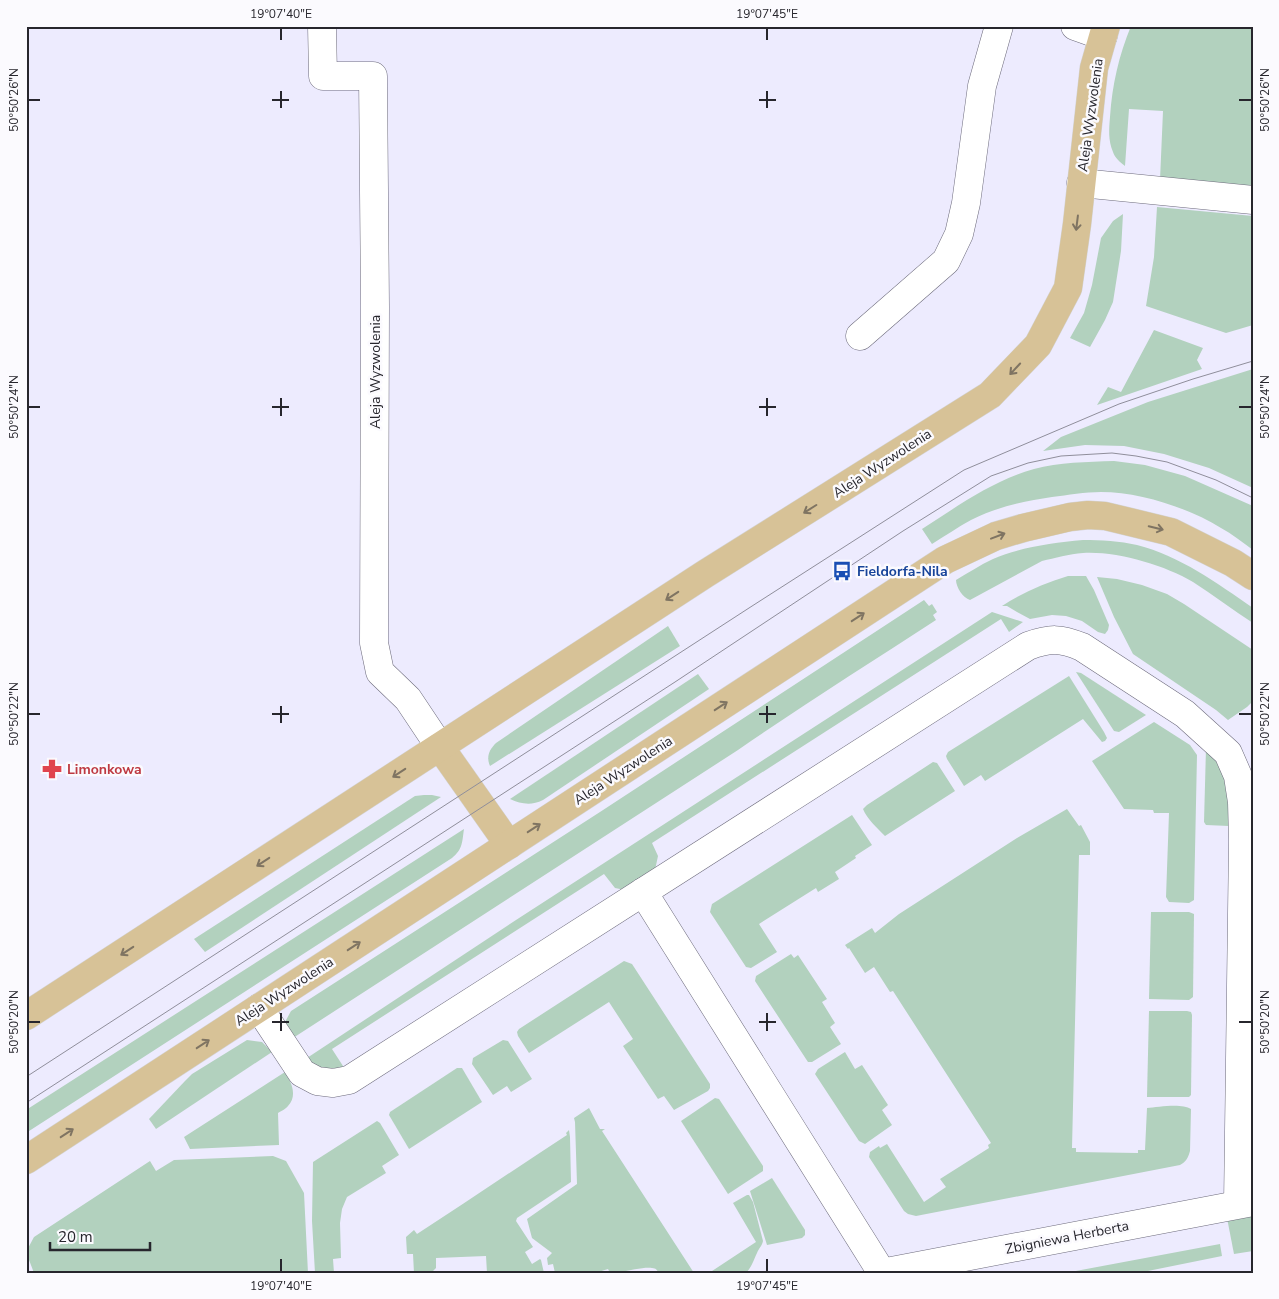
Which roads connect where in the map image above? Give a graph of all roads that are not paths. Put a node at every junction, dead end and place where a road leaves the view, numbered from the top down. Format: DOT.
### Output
graph roads {
  1 [pos="322,26"];
  2 [pos="999,26"];
  3 [pos="1076,26"];
  4 [pos="1104,31"];
  5 [pos="1081,183"];
  6 [pos="1253,200"];
  7 [pos="860,336"];
  8 [pos="1253,576"];
  9 [pos="440,747"];
  10 [pos="509,845"];
  11 [pos="643,892"];
  12 [pos="259,1008"];
  13 [pos="26,1016"];
  14 [pos="26,1160"];
  15 [pos="1246,1203"];
  16 [pos="882,1273"];
  1 -- 9 [label="street, Aleja Wyzwolenia"];
  2 -- 7 [label="street"];
  3 -- 4 [label="street"];
  4 -- 5 [label="main road, Aleja Wyzwolenia"];
  5 -- 6 [label="street"];
  5 -- 9 [label="main road, Aleja Wyzwolenia, one-way"];
  10 -- 8 [label="main road, Aleja Wyzwolenia, one-way"];
  9 -- 10 [label="main road"];
  9 -- 13 [label="main road, Aleja Wyzwolenia, one-way"];
  12 -- 10 [label="main road, Aleja Wyzwolenia, one-way"];
  11 -- 12 [label="street"];
  11 -- 15 [label="street"];
  11 -- 16 [label="street"];
  14 -- 12 [label="main road, Aleja Wyzwolenia, one-way"];
  15 -- 16 [label="street, Zbigniewa Herberta"];
}
